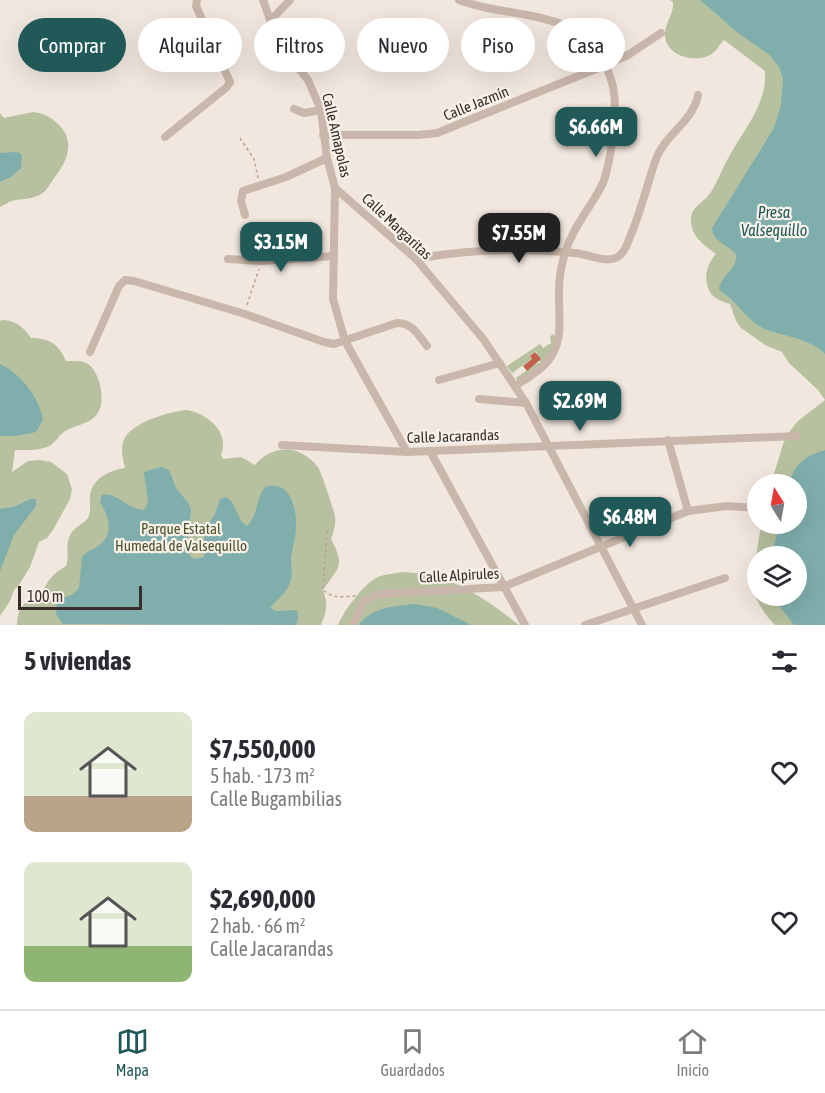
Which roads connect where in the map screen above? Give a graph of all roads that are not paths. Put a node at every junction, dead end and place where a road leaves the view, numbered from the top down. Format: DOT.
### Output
graph roads {
  1 [pos="197,0"];
  2 [pos="263,0"];
  3 [pos="290,0"];
  4 [pos="459,0"];
  5 [pos="269,18"];
  6 [pos="273,18"];
  7 [pos="547,19"];
  8 [pos="661,33"];
  9 [pos="625,56"];
  10 [pos="302,72"];
  11 [pos="589,72"];
  12 [pos="609,72"];
  13 [pos="698,95"];
  14 [pos="294,109"];
  15 [pos="321,110"];
  16 [pos="323,135"];
  17 [pos="165,137"];
  18 [pos="327,158"];
  19 [pos="335,188"];
  20 [pos="245,215"];
  21 [pos="565,252"];
  22 [pos="334,256"];
  23 [pos="228,259"];
  24 [pos="416,259"];
  25 [pos="345,341"];
  26 [pos="427,346"];
  27 [pos="90,352"];
  28 [pos="500,363"];
  29 [pos="439,380"];
  30 [pos="515,386"];
  31 [pos="479,399"];
  32 [pos="526,403"];
  33 [pos="796,436"];
  34 [pos="668,440"];
  35 [pos="282,445"];
  36 [pos="548,447"];
  37 [pos="430,451"];
  38 [pos="407,452"];
  39 [pos="747,507"];
  40 [pos="688,511"];
  41 [pos="601,546"];
  42 [pos="725,578"];
  43 [pos="503,587"];
  44 [pos="634,609"];
  45 [pos="353,625"];
  46 [pos="525,625"];
  47 [pos="585,625"];
  48 [pos="642,625"];
  1 -- 17 [label="street"];
  2 -- 5 [label="street, Calle Amapolas"];
  3 -- 6 [label="street"];
  4 -- 7 [label="street"];
  8 -- 9 [label="street, Calle Jazmín"];
  10 -- 15 [label="street, Calle Amapolas"];
  11 -- 16 [label="street, Calle Jazmín"];
  12 -- 21 [label="street"];
  13 -- 21 [label="street"];
  14 -- 15 [label="street"];
  15 -- 16 [label="street, Calle Amapolas"];
  16 -- 18 [label="street, Calle Amapolas"];
  18 -- 19 [label="street, Calle Amapolas"];
  18 -- 20 [label="street"];
  19 -- 22 [label="street, Calle Amapolas"];
  19 -- 24 [label="street, Calle Margaritas"];
  21 -- 24 [label="street"];
  21 -- 30 [label="street"];
  22 -- 23 [label="street"];
  22 -- 25 [label="street, Calle Amapolas"];
  24 -- 28 [label="street, Calle Margaritas"];
  25 -- 26 [label="street"];
  25 -- 27 [label="street"];
  25 -- 38 [label="street, Calle Amapolas"];
  28 -- 29 [label="street"];
  28 -- 30 [label="street, Calle Margaritas"];
  30 -- 32 [label="street, Calle Margaritas"];
  31 -- 32 [label="street"];
  32 -- 36 [label="street, Calle Margaritas"];
  33 -- 34 [label="street, Calle Jacarandas"];
  34 -- 36 [label="street, Calle Jacarandas"];
  34 -- 40 [label="street"];
  35 -- 38 [label="street, Calle Jacarandas"];
  36 -- 37 [label="street, Calle Jacarandas"];
  36 -- 41 [label="street, Calle Margaritas"];
  37 -- 38 [label="street, Calle Jacarandas"];
  37 -- 43 [label="street"];
  39 -- 40 [label="street, Calle Alpirules"];
  40 -- 41 [label="street, Calle Alpirules"];
  41 -- 43 [label="street, Calle Alpirules"];
  41 -- 44 [label="street, Calle Margaritas"];
  42 -- 44 [label="street"];
  43 -- 45 [label="street, Calle Alpirules"];
  43 -- 46 [label="street"];
  44 -- 47 [label="street"];
  44 -- 48 [label="street, Calle Margaritas"];
}
